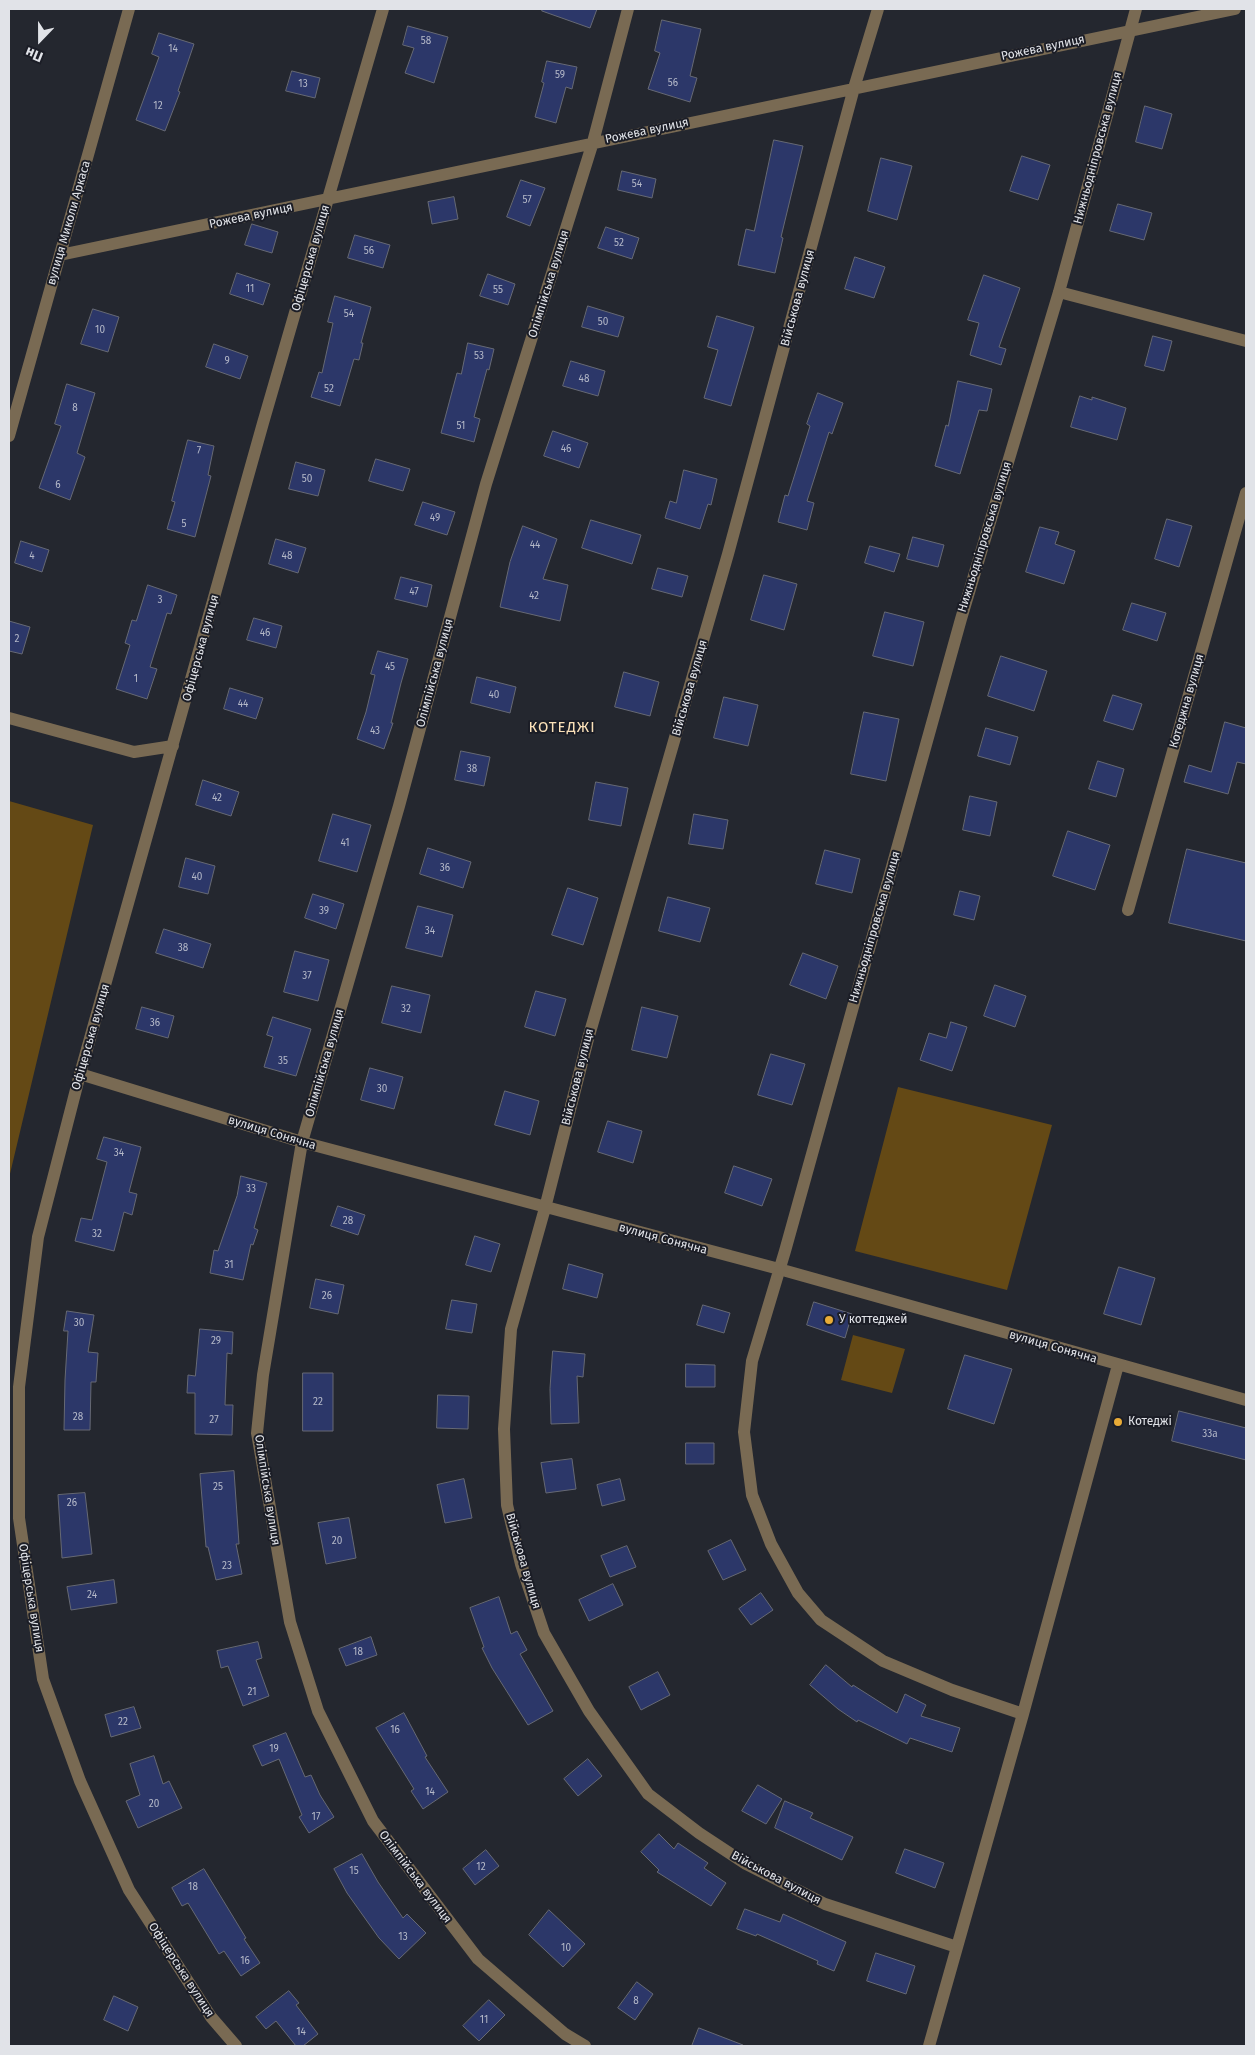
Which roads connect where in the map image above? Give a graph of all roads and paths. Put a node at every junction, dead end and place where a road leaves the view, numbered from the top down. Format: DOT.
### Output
graph roads {
  1 [pos="128,9"];
  2 [pos="383,9"];
  3 [pos="628,9"];
  4 [pos="878,9"];
  5 [pos="1136,9"];
  6 [pos="1234,9"];
  7 [pos="1130,30"];
  8 [pos="854,88"];
  9 [pos="593,142"];
  10 [pos="328,200"];
  11 [pos="60,255"];
  12 [pos="1059,292"];
  13 [pos="1246,341"];
  14 [pos="9,436"];
  15 [pos="1246,493"];
  16 [pos="9,718"];
  17 [pos="173,746"];
  18 [pos="1128,910"];
  19 [pos="80,1074"];
  20 [pos="302,1142"];
  21 [pos="545,1208"];
  22 [pos="780,1270"];
  23 [pos="1118,1365"];
  24 [pos="1246,1400"];
  25 [pos="1024,1714"];
  26 [pos="957,1946"];
  27 [pos="236,2046"];
  28 [pos="585,2046"];
  29 [pos="929,2046"];
  1 -- 11 [label="street, вулиця Миколи Аркаса"];
  2 -- 10 [label="street, Офіцерська вулиця"];
  3 -- 9 [label="street, Олімпійська вулиця"];
  4 -- 8 [label="street, Військова вулиця"];
  5 -- 7 [label="street, Нижньодніпровська вулиця"];
  6 -- 7 [label="street, Рожева вулиця"];
  7 -- 8 [label="street, Рожева вулиця"];
  7 -- 12 [label="street, Нижньодніпровська вулиця"];
  8 -- 9 [label="street, Рожева вулиця"];
  8 -- 21 [label="street, Військова вулиця"];
  9 -- 10 [label="street, Рожева вулиця"];
  9 -- 20 [label="street, Олімпійська вулиця"];
  10 -- 11 [label="street, Рожева вулиця"];
  10 -- 17 [label="street, Офіцерська вулиця"];
  11 -- 14 [label="street, вулиця Миколи Аркаса"];
  12 -- 13 [label="street"];
  12 -- 22 [label="street, Нижньодніпровська вулиця"];
  15 -- 18 [label="street, Котеджна вулиця"];
  16 -- 17 [label="street"];
  17 -- 19 [label="street, Офіцерська вулиця"];
  19 -- 20 [label="street, вулиця Сонячна"];
  19 -- 27 [label="street, Офіцерська вулиця"];
  20 -- 21 [label="street, вулиця Сонячна"];
  20 -- 28 [label="street, Олімпійська вулиця"];
  21 -- 22 [label="street, вулиця Сонячна"];
  21 -- 26 [label="street, Військова вулиця"];
  22 -- 23 [label="street, вулиця Сонячна"];
  22 -- 25 [label="street, Нижньодніпровська вулиця"];
  23 -- 24 [label="street, вулиця Сонячна"];
  23 -- 25 [label="street"];
  25 -- 26 [label="street"];
  26 -- 29 [label="street"];
}
